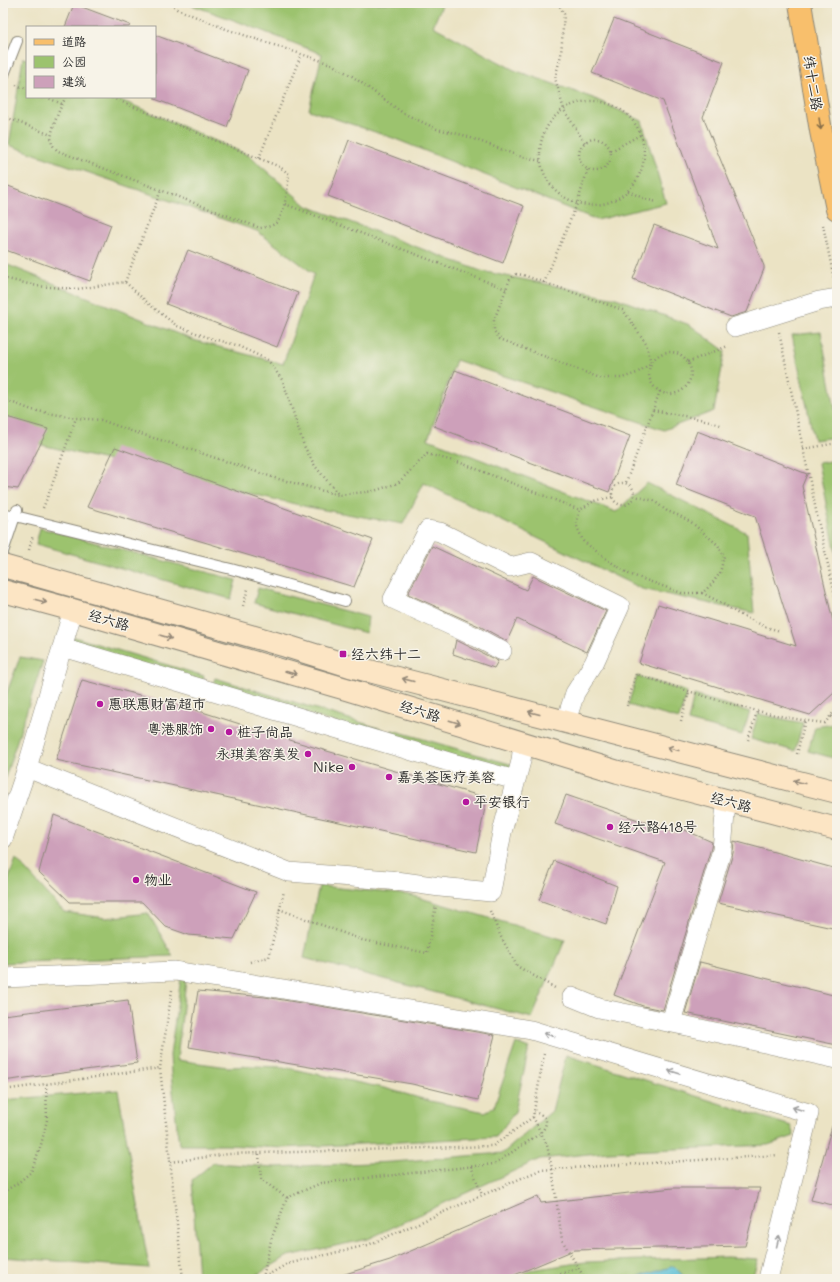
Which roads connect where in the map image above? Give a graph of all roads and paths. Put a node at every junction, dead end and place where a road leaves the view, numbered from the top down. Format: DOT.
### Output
graph roads {
  1 [pos="171,3"];
  2 [pos="558,3"];
  3 [pos="800,3"];
  4 [pos="17,40"];
  5 [pos="302,55"];
  6 [pos="4,73"];
  7 [pos="48,98"];
  8 [pos="65,98"];
  9 [pos="112,98"];
  10 [pos="62,104"];
  11 [pos="564,110"];
  12 [pos="3,116"];
  13 [pos="51,135"];
  14 [pos="640,135"];
  15 [pos="585,143"];
  16 [pos="611,151"];
  17 [pos="259,158"];
  18 [pos="541,161"];
  19 [pos="588,169"];
  20 [pos="161,190"];
  21 [pos="628,191"];
  22 [pos="657,202"];
  23 [pos="285,204"];
  24 [pos="577,204"];
  25 [pos="837,210"];
  26 [pos="3,278"];
  27 [pos="125,282"];
  28 [pos="544,283"];
  29 [pos="506,289"];
  30 [pos="837,298"];
  31 [pos="735,327"];
  32 [pos="779,332"];
  33 [pos="651,363"];
  34 [pos="660,391"];
  35 [pos="3,399"];
  36 [pos="653,410"];
  37 [pos="76,418"];
  38 [pos="723,426"];
  39 [pos="837,443"];
  40 [pos="803,449"];
  41 [pos="626,482"];
  42 [pos="338,495"];
  43 [pos="635,496"];
  44 [pos="612,497"];
  45 [pos="580,510"];
  46 [pos="3,513"];
  47 [pos="16,513"];
  48 [pos="37,521"];
  49 [pos="29,550"];
  50 [pos="3,552"];
  51 [pos="3,566"];
  52 [pos="3,591"];
  53 [pos="702,593"];
  54 [pos="836,594"];
  55 [pos="345,601"];
  56 [pos="837,605"];
  57 [pos="73,610"];
  58 [pos="780,631"];
  59 [pos="62,646"];
  60 [pos="502,651"];
  61 [pos="689,691"];
  62 [pos="627,706"];
  63 [pos="837,708"];
  64 [pos="757,712"];
  65 [pos="831,716"];
  66 [pos="805,720"];
  67 [pos="566,721"];
  68 [pos="681,721"];
  69 [pos="837,722"];
  70 [pos="748,740"];
  71 [pos="523,743"];
  72 [pos="797,754"];
  73 [pos="27,768"];
  74 [pos="516,780"];
  75 [pos="837,792"];
  76 [pos="728,801"];
  77 [pos="837,829"];
  78 [pos="3,839"];
  79 [pos="289,872"];
  80 [pos="440,887"];
  81 [pos="480,891"];
  82 [pos="279,909"];
  83 [pos="247,963"];
  84 [pos="175,971"];
  85 [pos="3,978"];
  86 [pos="572,997"];
  87 [pos="671,1022"];
  88 [pos="548,1034"];
  89 [pos="837,1059"];
  90 [pos="160,1068"];
  91 [pos="46,1084"];
  92 [pos="3,1090"];
  93 [pos="534,1112"];
  94 [pos="533,1117"];
  95 [pos="541,1133"];
  96 [pos="259,1154"];
  97 [pos="799,1154"];
  98 [pos="170,1162"];
  99 [pos="471,1166"];
  100 [pos="552,1169"];
  101 [pos="3,1192"];
  102 [pos="482,1195"];
  103 [pos="287,1198"];
  104 [pos="579,1268"];
  105 [pos="184,1279"];
  106 [pos="262,1279"];
  107 [pos="545,1279"];
  108 [pos="586,1279"];
  109 [pos="768,1279"];
  1 -- 5 [label="path"];
  2 -- 11 [label="path"];
  3 -- 25 [label="main road, 纬十二路, one-way"];
  4 -- 6 [label="lane"];
  5 -- 17 [label="path"];
  5 -- 18 [label="path"];
  7 -- 10 [label="path"];
  8 -- 10 [label="path"];
  9 -- 17 [label="path"];
  10 -- 13 [label="path"];
  11 -- 14 [label="path"];
  11 -- 15 [label="path"];
  11 -- 18 [label="path"];
  12 -- 13 [label="path"];
  13 -- 20 [label="path"];
  14 -- 16 [label="path"];
  14 -- 21 [label="path"];
  15 -- 16 [label="path"];
  15 -- 19 [label="path"];
  16 -- 19 [label="path"];
  17 -- 23 [label="path"];
  18 -- 24 [label="path"];
  19 -- 24 [label="path"];
  20 -- 23 [label="path"];
  20 -- 27 [label="path"];
  21 -- 22 [label="path"];
  21 -- 24 [label="path"];
  23 -- 29 [label="path"];
  24 -- 28 [label="path"];
  26 -- 27 [label="path"];
  27 -- 42 [label="path"];
  28 -- 29 [label="path"];
  28 -- 33 [label="path"];
  29 -- 33 [label="path"];
  30 -- 31 [label="street"];
  32 -- 40 [label="path"];
  33 -- 34 [label="path"];
  33 -- 34 [label="path"];
  34 -- 36 [label="path"];
  35 -- 37 [label="path"];
  36 -- 38 [label="path"];
  36 -- 41 [label="path"];
  37 -- 42 [label="path"];
  37 -- 48 [label="path"];
  39 -- 40 [label="path"];
  40 -- 54 [label="path"];
  41 -- 43 [label="path"];
  41 -- 44 [label="path"];
  42 -- 45 [label="path"];
  43 -- 44 [label="path"];
  43 -- 53 [label="path"];
  44 -- 45 [label="path"];
  45 -- 53 [label="path"];
  46 -- 47 [label="lane"];
  47 -- 48 [label="lane"];
  47 -- 50 [label="lane"];
  48 -- 49 [label="path"];
  48 -- 55 [label="lane"];
  67 -- 51 [label="main road, 经六路, one-way"];
  52 -- 57 [label="main road, 经六路, one-way"];
  53 -- 58 [label="path"];
  54 -- 56 [label="path"];
  57 -- 59 [label="street"];
  57 -- 71 [label="main road, 经六路, one-way"];
  59 -- 73 [label="street"];
  59 -- 74 [label="street"];
  60 -- 67 [label="street"];
  61 -- 62 [label="path"];
  61 -- 64 [label="path"];
  61 -- 68 [label="path"];
  63 -- 65 [label="path"];
  64 -- 66 [label="path"];
  64 -- 70 [label="path"];
  65 -- 66 [label="path"];
  65 -- 69 [label="path"];
  66 -- 72 [label="path"];
  75 -- 67 [label="main road, 经六路, one-way"];
  71 -- 74 [label="street"];
  71 -- 76 [label="main road, 经六路"];
  73 -- 78 [label="street"];
  73 -- 79 [label="street"];
  74 -- 81 [label="street"];
  76 -- 77 [label="main road, 经六路"];
  76 -- 87 [label="street"];
  79 -- 80 [label="street"];
  79 -- 82 [label="path"];
  80 -- 81 [label="street"];
  80 -- 82 [label="path"];
  81 -- 86 [label="path"];
  82 -- 83 [label="path"];
  84 -- 85 [label="street"];
  84 -- 88 [label="street"];
  84 -- 90 [label="path"];
  86 -- 87 [label="street"];
  87 -- 89 [label="street"];
  88 -- 93 [label="path"];
  97 -- 88 [label="street, one-way"];
  90 -- 91 [label="path"];
  90 -- 98 [label="path"];
  91 -- 92 [label="path"];
  91 -- 101 [label="path"];
  93 -- 94 [label="path"];
  93 -- 95 [label="path"];
  94 -- 95 [label="path"];
  94 -- 96 [label="path"];
  95 -- 99 [label="path"];
  95 -- 100 [label="path"];
  96 -- 98 [label="path"];
  96 -- 103 [label="path"];
  97 -- 100 [label="path"];
  109 -- 97 [label="street, one-way"];
  98 -- 105 [label="path"];
  99 -- 102 [label="path"];
  99 -- 103 [label="path"];
  100 -- 102 [label="path"];
  100 -- 104 [label="path"];
  102 -- 106 [label="path"];
  103 -- 106 [label="path"];
  104 -- 107 [label="path"];
  104 -- 108 [label="path"];
}
